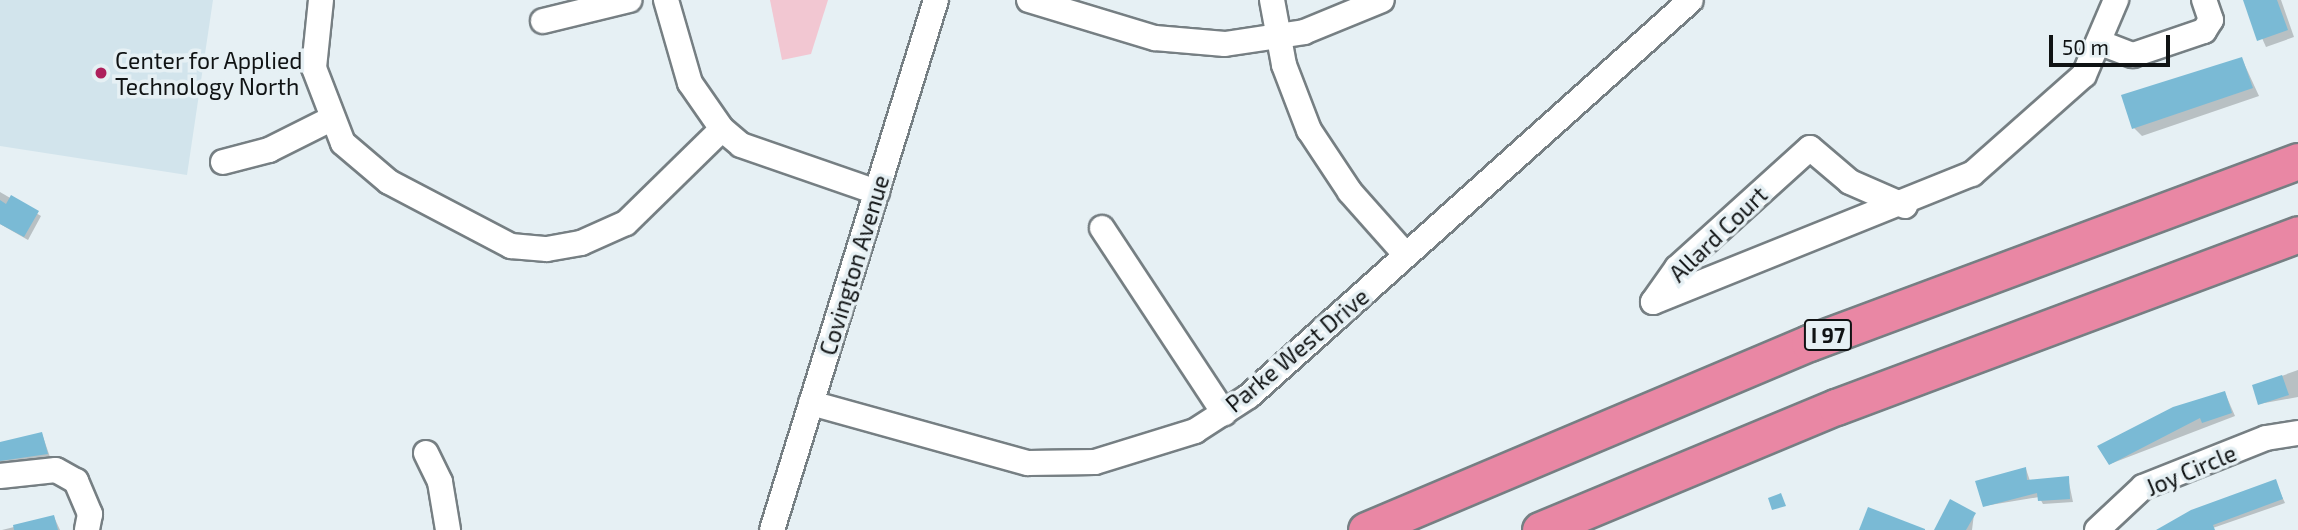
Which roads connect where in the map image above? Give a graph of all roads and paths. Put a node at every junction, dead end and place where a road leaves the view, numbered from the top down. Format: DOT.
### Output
graph roads {
  1 [pos="321,0"];
  2 [pos="629,0"];
  3 [pos="666,0"];
  4 [pos="936,0"];
  5 [pos="1030,0"];
  6 [pos="1272,0"];
  7 [pos="1382,0"];
  8 [pos="1691,0"];
  9 [pos="2116,0"];
  10 [pos="2204,0"];
  11 [pos="543,21"];
  12 [pos="1279,38"];
  13 [pos="2101,43"];
  14 [pos="329,120"];
  15 [pos="722,129"];
  16 [pos="223,162"];
  17 [pos="2298,162"];
  18 [pos="877,192"];
  19 [pos="1905,206"];
  20 [pos="1102,228"];
  21 [pos="2298,233"];
  22 [pos="1406,255"];
  23 [pos="811,403"];
  24 [pos="1224,413"];
  25 [pos="2298,433"];
  26 [pos="426,453"];
  27 [pos="0,476"];
  28 [pos="87,530"];
  29 [pos="448,530"];
  30 [pos="772,530"];
  31 [pos="1366,530"];
  32 [pos="1540,530"];
  33 [pos="2097,530"];
  1 -- 14 [label="street"];
  2 -- 11 [label="street"];
  3 -- 15 [label="street"];
  4 -- 18 [label="street, Covington Avenue"];
  5 -- 12 [label="street"];
  6 -- 12 [label="street"];
  7 -- 12 [label="street"];
  8 -- 22 [label="street, Parke West Drive"];
  9 -- 13 [label="street, Allard Court"];
  10 -- 13 [label="street"];
  12 -- 22 [label="street"];
  13 -- 19 [label="street, Allard Court"];
  14 -- 15 [label="street"];
  14 -- 16 [label="street"];
  15 -- 18 [label="street"];
  17 -- 31 [label="highway, I 97"];
  18 -- 23 [label="street, Covington Avenue"];
  19 -- 19 [label="street, Allard Court"];
  20 -- 24 [label="street"];
  21 -- 32 [label="highway"];
  22 -- 24 [label="street, Parke West Drive"];
  23 -- 24 [label="street, Parke West Drive"];
  23 -- 30 [label="street, Covington Avenue"];
  25 -- 33 [label="street, Joy Circle"];
  26 -- 29 [label="street"];
  27 -- 28 [label="street"];
}
